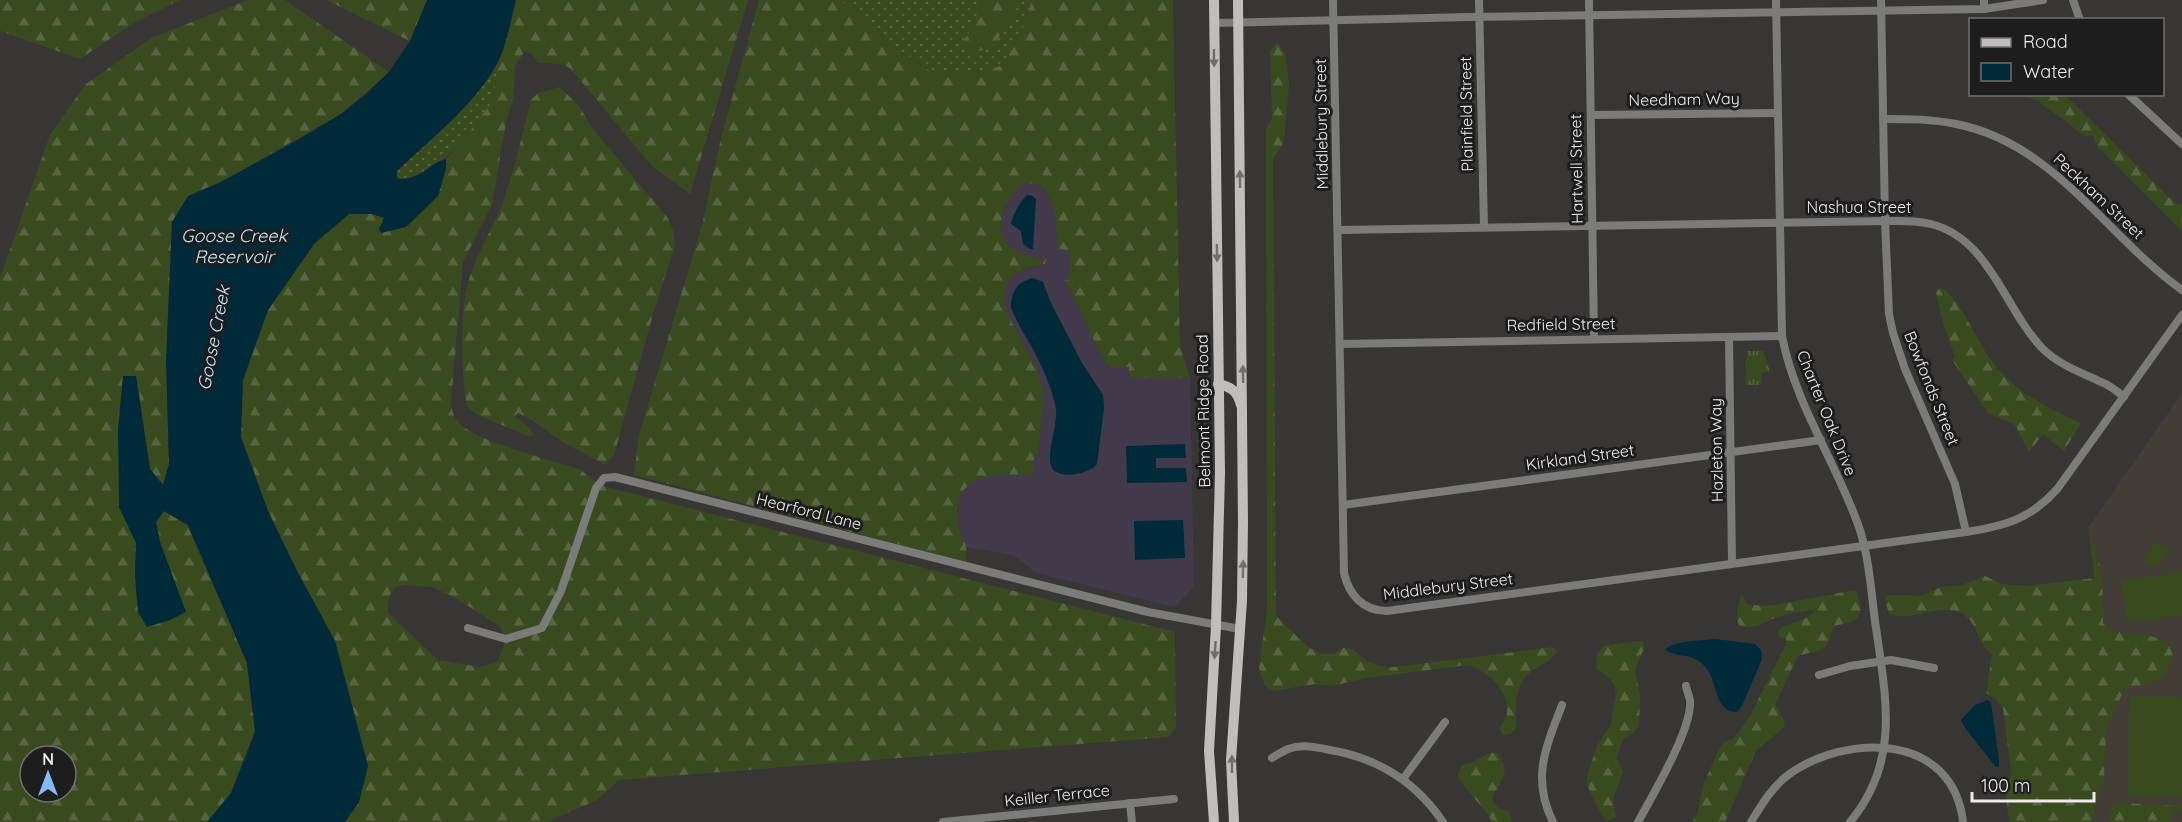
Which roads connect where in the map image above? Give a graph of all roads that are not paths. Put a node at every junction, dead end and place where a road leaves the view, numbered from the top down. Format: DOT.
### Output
graph roads {
  1 [pos="1214,0"];
  2 [pos="1238,0"];
  3 [pos="1333,0"];
  4 [pos="1479,0"];
  5 [pos="1589,0"];
  6 [pos="1776,0"];
  7 [pos="1881,0"];
  8 [pos="2043,0"];
  9 [pos="2073,0"];
  10 [pos="1984,5"];
  11 [pos="1881,11"];
  12 [pos="1776,13"];
  13 [pos="1589,15"];
  14 [pos="1479,17"];
  15 [pos="2079,18"];
  16 [pos="1333,20"];
  17 [pos="1238,22"];
  18 [pos="1214,23"];
  19 [pos="2130,96"];
  20 [pos="1778,113"];
  21 [pos="1591,115"];
  22 [pos="1883,119"];
  23 [pos="2182,144"];
  24 [pos="1885,221"];
  25 [pos="1780,222"];
  26 [pos="1592,225"];
  27 [pos="1484,227"];
  28 [pos="1339,230"];
  29 [pos="2182,290"];
  30 [pos="2182,315"];
  31 [pos="1782,336"];
  32 [pos="1729,337"];
  33 [pos="1594,338"];
  34 [pos="1340,344"];
  35 [pos="1218,384"];
  36 [pos="2124,397"];
  37 [pos="1244,414"];
  38 [pos="1821,440"];
  39 [pos="1732,452"];
  40 [pos="1343,505"];
  41 [pos="1966,532"];
  42 [pos="1864,546"];
  43 [pos="1732,563"];
  44 [pos="1216,626"];
  45 [pos="468,628"];
  46 [pos="1240,629"];
  47 [pos="1881,661"];
  48 [pos="1934,668"];
  49 [pos="1819,675"];
  50 [pos="1686,686"];
  51 [pos="1562,705"];
  52 [pos="1445,722"];
  53 [pos="1885,746"];
  54 [pos="1272,758"];
  55 [pos="1403,779"];
  56 [pos="1174,799"];
  57 [pos="1130,803"];
  58 [pos="1053,811"];
  59 [pos="1009,819"];
  60 [pos="943,822"];
  61 [pos="1054,822"];
  62 [pos="1132,822"];
  63 [pos="1214,822"];
  64 [pos="1234,822"];
  65 [pos="1443,822"];
  66 [pos="1553,822"];
  67 [pos="1638,822"];
  68 [pos="1751,822"];
  69 [pos="1850,822"];
  70 [pos="1963,822"];
  1 -- 18 [label="main road, Belmont Ridge Road"];
  2 -- 17 [label="main road"];
  3 -- 16 [label="street, Middlebury Street"];
  4 -- 14 [label="street, Plainfield Street"];
  5 -- 13 [label="street, Hartwell Street"];
  6 -- 12 [label="street, Charter Oak Drive"];
  7 -- 11 [label="street, Bowfonds Street"];
  8 -- 10 [label="street"];
  9 -- 15 [label="street"];
  10 -- 11 [label="street"];
  11 -- 12 [label="street"];
  11 -- 22 [label="street, Bowfonds Street"];
  12 -- 13 [label="street"];
  12 -- 20 [label="street, Charter Oak Drive"];
  13 -- 14 [label="street"];
  13 -- 21 [label="street, Hartwell Street"];
  14 -- 16 [label="street"];
  14 -- 27 [label="street, Plainfield Street"];
  16 -- 17 [label="street"];
  16 -- 28 [label="street, Middlebury Street"];
  17 -- 18 [label="street"];
  37 -- 17 [label="main road, one-way"];
  18 -- 35 [label="main road, Belmont Ridge Road, one-way"];
  19 -- 23 [label="street"];
  20 -- 21 [label="street, Needham Way"];
  20 -- 25 [label="street, Charter Oak Drive"];
  21 -- 26 [label="street, Hartwell Street"];
  22 -- 24 [label="street, Bowfonds Street"];
  22 -- 29 [label="street, Peckham Street"];
  24 -- 25 [label="street, Nashua Street"];
  24 -- 36 [label="street, Nashua Street"];
  24 -- 41 [label="street, Bowfonds Street"];
  25 -- 26 [label="street, Nashua Street"];
  25 -- 31 [label="street, Charter Oak Drive"];
  26 -- 27 [label="street, Nashua Street"];
  26 -- 33 [label="street, Hartwell Street"];
  27 -- 28 [label="street, Nashua Street"];
  28 -- 34 [label="street, Middlebury Street"];
  30 -- 36 [label="street"];
  31 -- 32 [label="street, Redfield Street"];
  31 -- 38 [label="street, Charter Oak Drive"];
  32 -- 33 [label="street, Redfield Street"];
  32 -- 39 [label="street, Hazleton Way"];
  33 -- 34 [label="street, Redfield Street"];
  34 -- 40 [label="street, Middlebury Street"];
  35 -- 37 [label="main road"];
  35 -- 44 [label="main road, Belmont Ridge Road"];
  36 -- 41 [label="street"];
  46 -- 37 [label="main road, one-way"];
  38 -- 39 [label="street, Kirkland Street"];
  38 -- 42 [label="street, Charter Oak Drive"];
  39 -- 40 [label="street, Kirkland Street"];
  39 -- 43 [label="street, Hazleton Way"];
  40 -- 43 [label="street, Middlebury Street"];
  41 -- 42 [label="street, Middlebury Street"];
  42 -- 43 [label="street, Middlebury Street"];
  42 -- 47 [label="street, Charter Oak Drive"];
  44 -- 45 [label="street, Hearford Lane"];
  44 -- 46 [label="street, Hearford Lane"];
  44 -- 63 [label="main road, Belmont Ridge Road, one-way"];
  64 -- 46 [label="main road, one-way"];
  47 -- 48 [label="street"];
  47 -- 49 [label="street"];
  47 -- 53 [label="street, Charter Oak Drive"];
  50 -- 67 [label="street"];
  51 -- 66 [label="street"];
  52 -- 55 [label="street"];
  53 -- 68 [label="street"];
  53 -- 69 [label="street, Charter Oak Drive"];
  53 -- 70 [label="street"];
  54 -- 55 [label="street"];
  55 -- 65 [label="street"];
  56 -- 57 [label="street, Keiller Terrace"];
  57 -- 58 [label="street, Keiller Terrace"];
  57 -- 62 [label="street"];
  58 -- 59 [label="street, Keiller Terrace"];
  58 -- 61 [label="street"];
  59 -- 60 [label="street, Keiller Terrace"];
}
